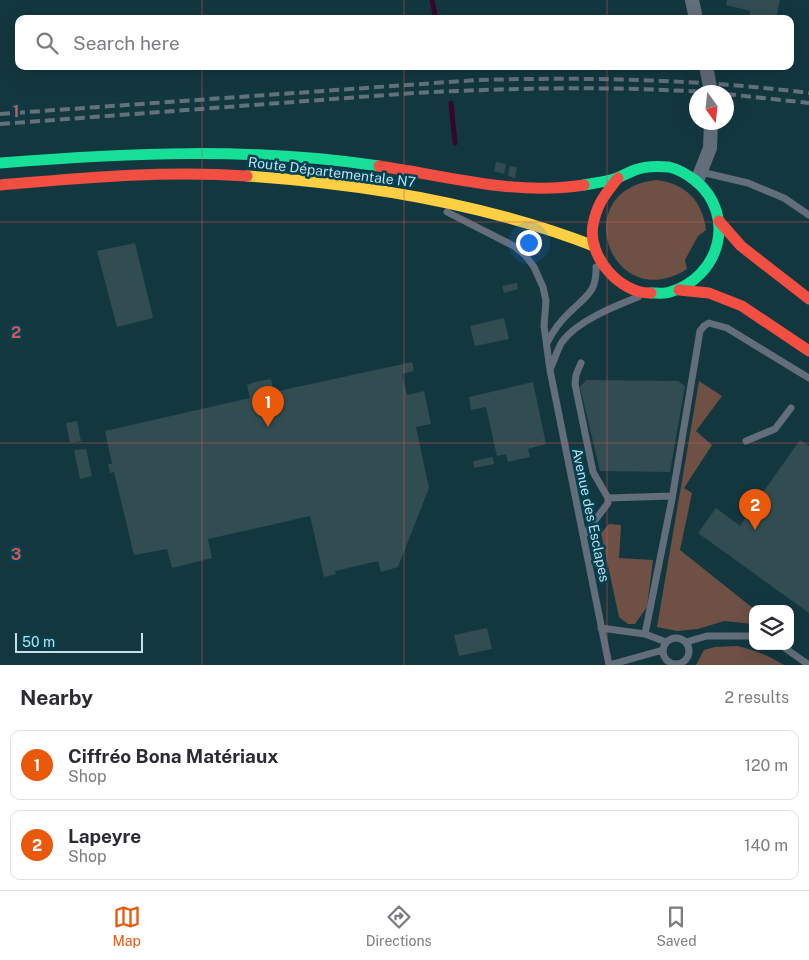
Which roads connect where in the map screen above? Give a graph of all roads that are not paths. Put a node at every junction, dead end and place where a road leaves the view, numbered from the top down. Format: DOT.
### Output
graph roads {
  1 [pos="692,0"];
  2 [pos="695,15"];
  3 [pos="707,70"];
  4 [pos="710,85"];
  5 [pos="711,130"];
  6 [pos="0,162"];
  7 [pos="699,176"];
  8 [pos="618,178"];
  9 [pos="0,185"];
  10 [pos="385,191"];
  11 [pos="809,215"];
  12 [pos="719,220"];
  13 [pos="595,250"];
  14 [pos="679,290"];
  15 [pos="649,294"];
  16 [pos="809,300"];
  17 [pos="547,343"];
  18 [pos="809,351"];
  19 [pos="580,364"];
  20 [pos="550,370"];
  21 [pos="809,378"];
  22 [pos="791,408"];
  23 [pos="746,441"];
  24 [pos="672,496"];
  25 [pos="608,498"];
  26 [pos="584,535"];
  27 [pos="601,628"];
  28 [pos="645,634"];
  29 [pos="749,636"];
  30 [pos="666,642"];
  31 [pos="686,642"];
  32 [pos="663,650"];
  33 [pos="788,650"];
  34 [pos="678,664"];
  35 [pos="609,665"];
  36 [pos="809,665"];
  1 -- 2 [label="street"];
  3 -- 4 [label="street"];
  5 -- 7 [label="street"];
  6 -- 8 [label="main road"];
  7 -- 8 [label="main road"];
  7 -- 11 [label="lane"];
  7 -- 12 [label="main road"];
  8 -- 13 [label="main road"];
  9 -- 10 [label="main road, Route Départementale N7"];
  10 -- 13 [label="main road, Route Départementale N7"];
  10 -- 17 [label="lane, Avenue des Esclapes"];
  12 -- 14 [label="main road"];
  12 -- 16 [label="main road"];
  13 -- 15 [label="main road"];
  13 -- 17 [label="lane"];
  14 -- 15 [label="main road"];
  14 -- 18 [label="main road"];
  15 -- 20 [label="lane"];
  17 -- 20 [label="lane, Avenue des Esclapes"];
  19 -- 25 [label="lane"];
  20 -- 26 [label="lane, Avenue des Esclapes"];
  21 -- 24 [label="lane"];
  22 -- 23 [label="lane"];
  24 -- 25 [label="lane"];
  24 -- 28 [label="lane"];
  25 -- 26 [label="lane"];
  26 -- 27 [label="lane, Avenue des Esclapes"];
  27 -- 28 [label="lane"];
  27 -- 35 [label="lane, Avenue des Esclapes"];
  28 -- 30 [label="lane"];
  29 -- 31 [label="lane"];
  30 -- 31 [label="lane"];
  30 -- 32 [label="lane"];
  31 -- 34 [label="lane"];
  32 -- 34 [label="lane"];
  32 -- 35 [label="lane"];
  33 -- 36 [label="lane"];
}
